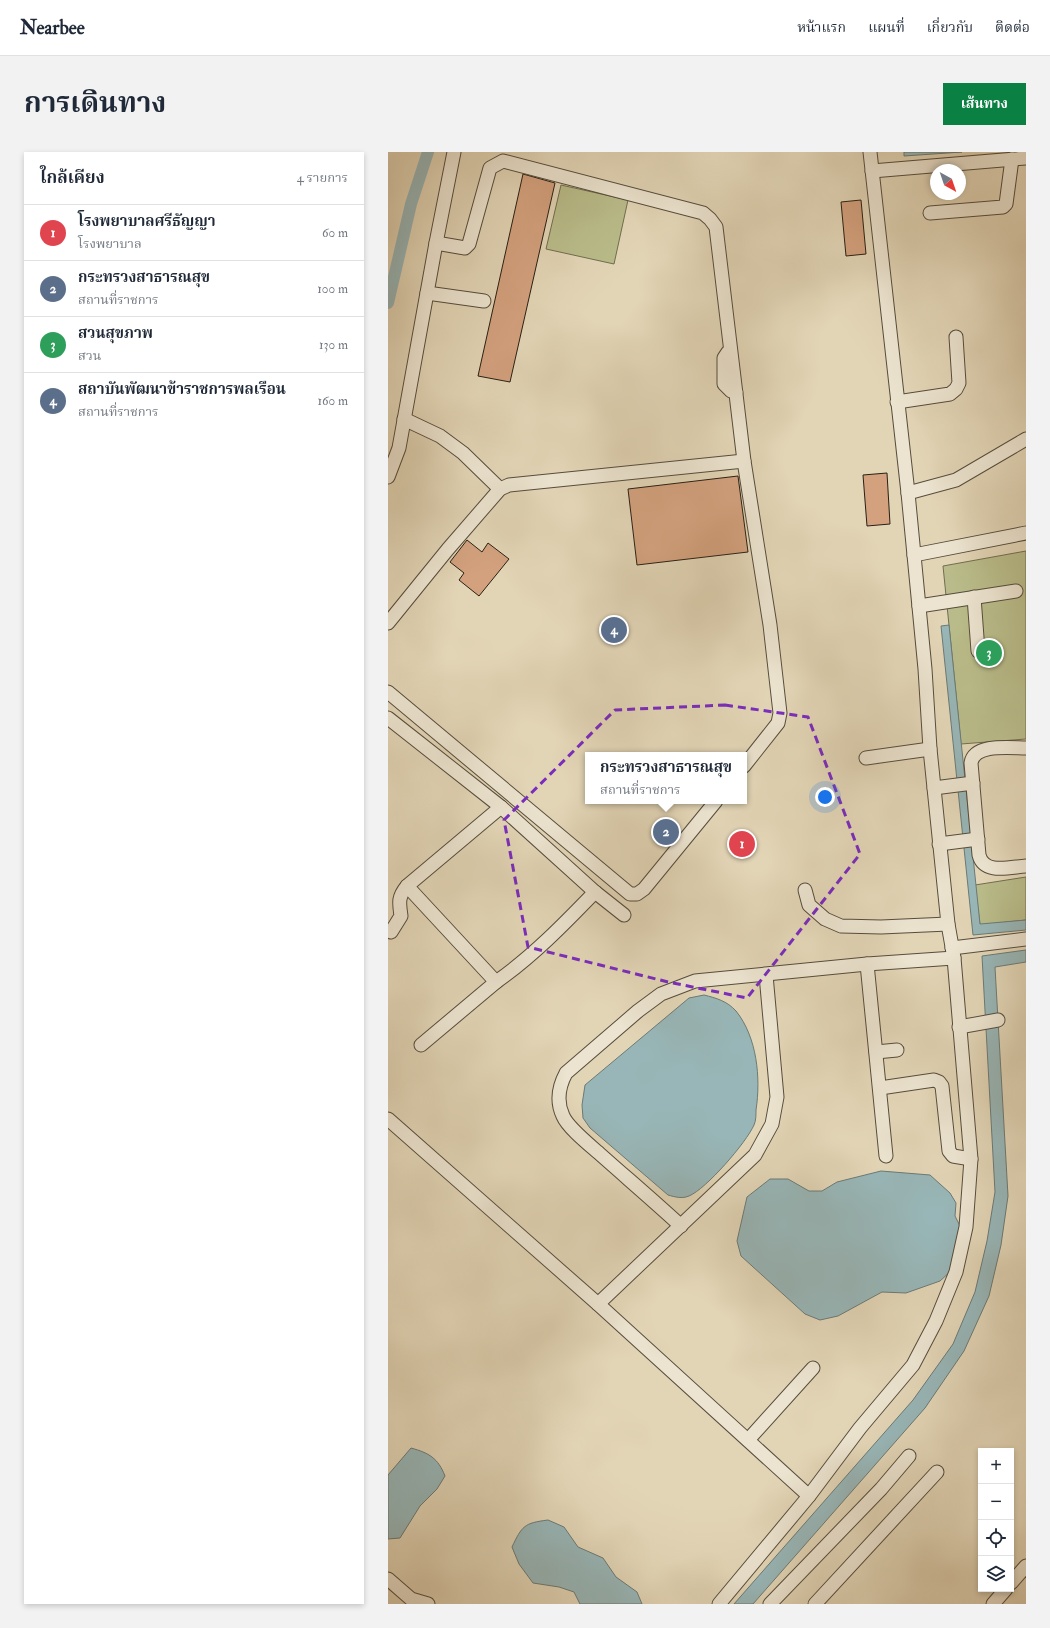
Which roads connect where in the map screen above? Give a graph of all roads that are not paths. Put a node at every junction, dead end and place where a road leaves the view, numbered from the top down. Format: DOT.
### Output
graph roads {
  1 [pos="454,152"];
  2 [pos="870,152"];
  3 [pos="1026,158"];
  4 [pos="1012,159"];
  5 [pos="872,171"];
  6 [pos="930,213"];
  7 [pos="436,243"];
  8 [pos="427,293"];
  9 [pos="484,301"];
  10 [pos="956,337"];
  11 [pos="897,402"];
  12 [pos="404,419"];
  13 [pos="1026,438"];
  14 [pos="744,461"];
  15 [pos="388,477"];
  16 [pos="500,488"];
  17 [pos="908,493"];
  18 [pos="1026,533"];
  19 [pos="914,555"];
  20 [pos="1016,591"];
  21 [pos="974,597"];
  22 [pos="919,606"];
  23 [pos="388,623"];
  24 [pos="978,651"];
  25 [pos="388,692"];
  26 [pos="388,718"];
  27 [pos="1026,748"];
  28 [pos="930,749"];
  29 [pos="866,758"];
  30 [pos="747,762"];
  31 [pos="966,784"];
  32 [pos="934,788"];
  33 [pos="714,804"];
  34 [pos="501,807"];
  35 [pos="971,839"];
  36 [pos="939,844"];
  37 [pos="1026,866"];
  38 [pos="407,886"];
  39 [pos="805,890"];
  40 [pos="595,892"];
  41 [pos="624,915"];
  42 [pos="948,924"];
  43 [pos="391,932"];
  44 [pos="1026,939"];
  45 [pos="956,951"];
  46 [pos="867,964"];
  47 [pos="766,974"];
  48 [pos="496,982"];
  49 [pos="998,1020"];
  50 [pos="962,1026"];
  51 [pos="421,1045"];
  52 [pos="897,1050"];
  53 [pos="876,1052"];
  54 [pos="880,1088"];
  55 [pos="388,1119"];
  56 [pos="886,1156"];
  57 [pos="971,1159"];
  58 [pos="681,1226"];
  59 [pos="598,1304"];
  60 [pos="814,1368"];
  61 [pos="748,1440"];
  62 [pos="909,1456"];
  63 [pos="937,1472"];
  64 [pos="809,1496"];
  65 [pos="1026,1566"];
  66 [pos="388,1579"];
  67 [pos="1014,1580"];
  68 [pos="1003,1592"];
  69 [pos="428,1604"];
  70 [pos="718,1604"];
  71 [pos="770,1604"];
  72 [pos="815,1604"];
  73 [pos="992,1604"];
  1 -- 7 [label="street"];
  2 -- 5 [label="street"];
  3 -- 4 [label="street"];
  4 -- 5 [label="street"];
  4 -- 6 [label="street"];
  5 -- 11 [label="street"];
  7 -- 8 [label="street"];
  7 -- 14 [label="street"];
  8 -- 9 [label="street"];
  8 -- 12 [label="street"];
  10 -- 11 [label="street"];
  11 -- 17 [label="street"];
  12 -- 15 [label="street"];
  12 -- 16 [label="street"];
  13 -- 17 [label="street"];
  14 -- 16 [label="street"];
  14 -- 30 [label="street"];
  16 -- 23 [label="street"];
  17 -- 19 [label="street"];
  18 -- 19 [label="street"];
  19 -- 22 [label="street"];
  20 -- 21 [label="street"];
  21 -- 22 [label="street"];
  21 -- 24 [label="street"];
  22 -- 28 [label="street"];
  25 -- 33 [label="street"];
  26 -- 34 [label="street"];
  27 -- 31 [label="street"];
  28 -- 29 [label="street"];
  28 -- 32 [label="street"];
  31 -- 32 [label="street"];
  31 -- 35 [label="street"];
  32 -- 36 [label="street"];
  34 -- 38 [label="street"];
  34 -- 40 [label="street"];
  35 -- 36 [label="street"];
  35 -- 37 [label="street"];
  36 -- 42 [label="street"];
  38 -- 43 [label="street"];
  38 -- 48 [label="street"];
  39 -- 42 [label="street"];
  40 -- 41 [label="street"];
  40 -- 48 [label="street"];
  42 -- 45 [label="street"];
  44 -- 45 [label="street"];
  45 -- 46 [label="street"];
  45 -- 50 [label="street"];
  46 -- 47 [label="street"];
  46 -- 53 [label="street"];
  47 -- 58 [label="street"];
  47 -- 58 [label="street"];
  48 -- 51 [label="street"];
  49 -- 50 [label="street"];
  50 -- 57 [label="street"];
  52 -- 53 [label="street"];
  53 -- 54 [label="street"];
  54 -- 56 [label="street"];
  54 -- 57 [label="street"];
  55 -- 59 [label="street"];
  57 -- 64 [label="street"];
  58 -- 59 [label="street"];
  59 -- 61 [label="street"];
  60 -- 61 [label="street"];
  61 -- 64 [label="street"];
  62 -- 71 [label="street"];
  63 -- 72 [label="street"];
  64 -- 70 [label="street"];
  65 -- 67 [label="street"];
  66 -- 69 [label="street"];
  68 -- 73 [label="street"];
}
